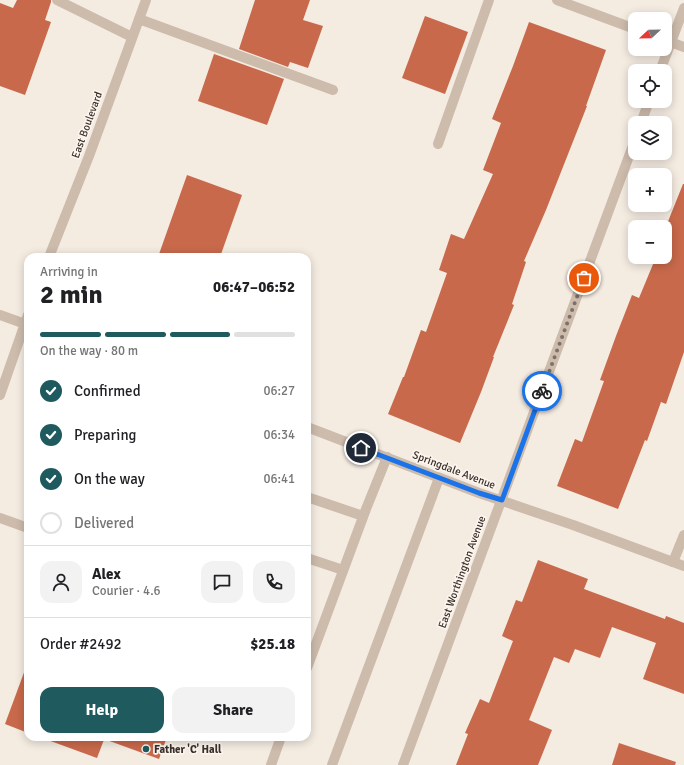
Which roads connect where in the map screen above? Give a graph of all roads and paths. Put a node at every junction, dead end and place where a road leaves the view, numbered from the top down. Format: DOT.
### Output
graph roads {
  1 [pos="57,0"];
  2 [pos="146,0"];
  3 [pos="489,0"];
  4 [pos="557,0"];
  5 [pos="684,8"];
  6 [pos="139,20"];
  7 [pos="628,26"];
  8 [pos="672,33"];
  9 [pos="132,37"];
  10 [pos="672,42"];
  11 [pos="684,47"];
  12 [pos="333,90"];
  13 [pos="438,144"];
  14 [pos="628,159"];
  15 [pos="51,253"];
  16 [pos="0,315"];
  17 [pos="24,320"];
  18 [pos="24,329"];
  19 [pos="0,395"];
  20 [pos="311,428"];
  21 [pos="387,457"];
  22 [pos="439,478"];
  23 [pos="311,498"];
  24 [pos="502,500"];
  25 [pos="363,516"];
  26 [pos="0,518"];
  27 [pos="24,527"];
  28 [pos="684,534"];
  29 [pos="311,559"];
  30 [pos="673,562"];
  31 [pos="684,566"];
  32 [pos="343,570"];
  33 [pos="311,657"];
  34 [pos="280,741"];
  35 [pos="271,765"];
  36 [pos="332,765"];
  37 [pos="403,765"];
  1 -- 9 [label="street"];
  2 -- 6 [label="street, East Boulevard"];
  3 -- 13 [label="street"];
  4 -- 7 [label="street"];
  5 -- 8 [label="street"];
  6 -- 9 [label="street, East Boulevard"];
  6 -- 12 [label="street"];
  9 -- 15 [label="street, East Boulevard"];
  10 -- 11 [label="street"];
  14 -- 24 [label="street, East Worthington Avenue"];
  16 -- 17 [label="street"];
  18 -- 19 [label="street"];
  20 -- 21 [label="street, Springdale Avenue"];
  21 -- 22 [label="street, Springdale Avenue"];
  21 -- 25 [label="street"];
  22 -- 24 [label="street, Springdale Avenue"];
  22 -- 36 [label="street"];
  23 -- 25 [label="street"];
  24 -- 30 [label="street, Springdale Avenue"];
  24 -- 37 [label="street, East Worthington Avenue"];
  25 -- 32 [label="street"];
  26 -- 27 [label="street"];
  28 -- 30 [label="street"];
  29 -- 32 [label="street"];
  30 -- 31 [label="street, Springdale Avenue"];
  32 -- 33 [label="street"];
  34 -- 35 [label="street"];
}
